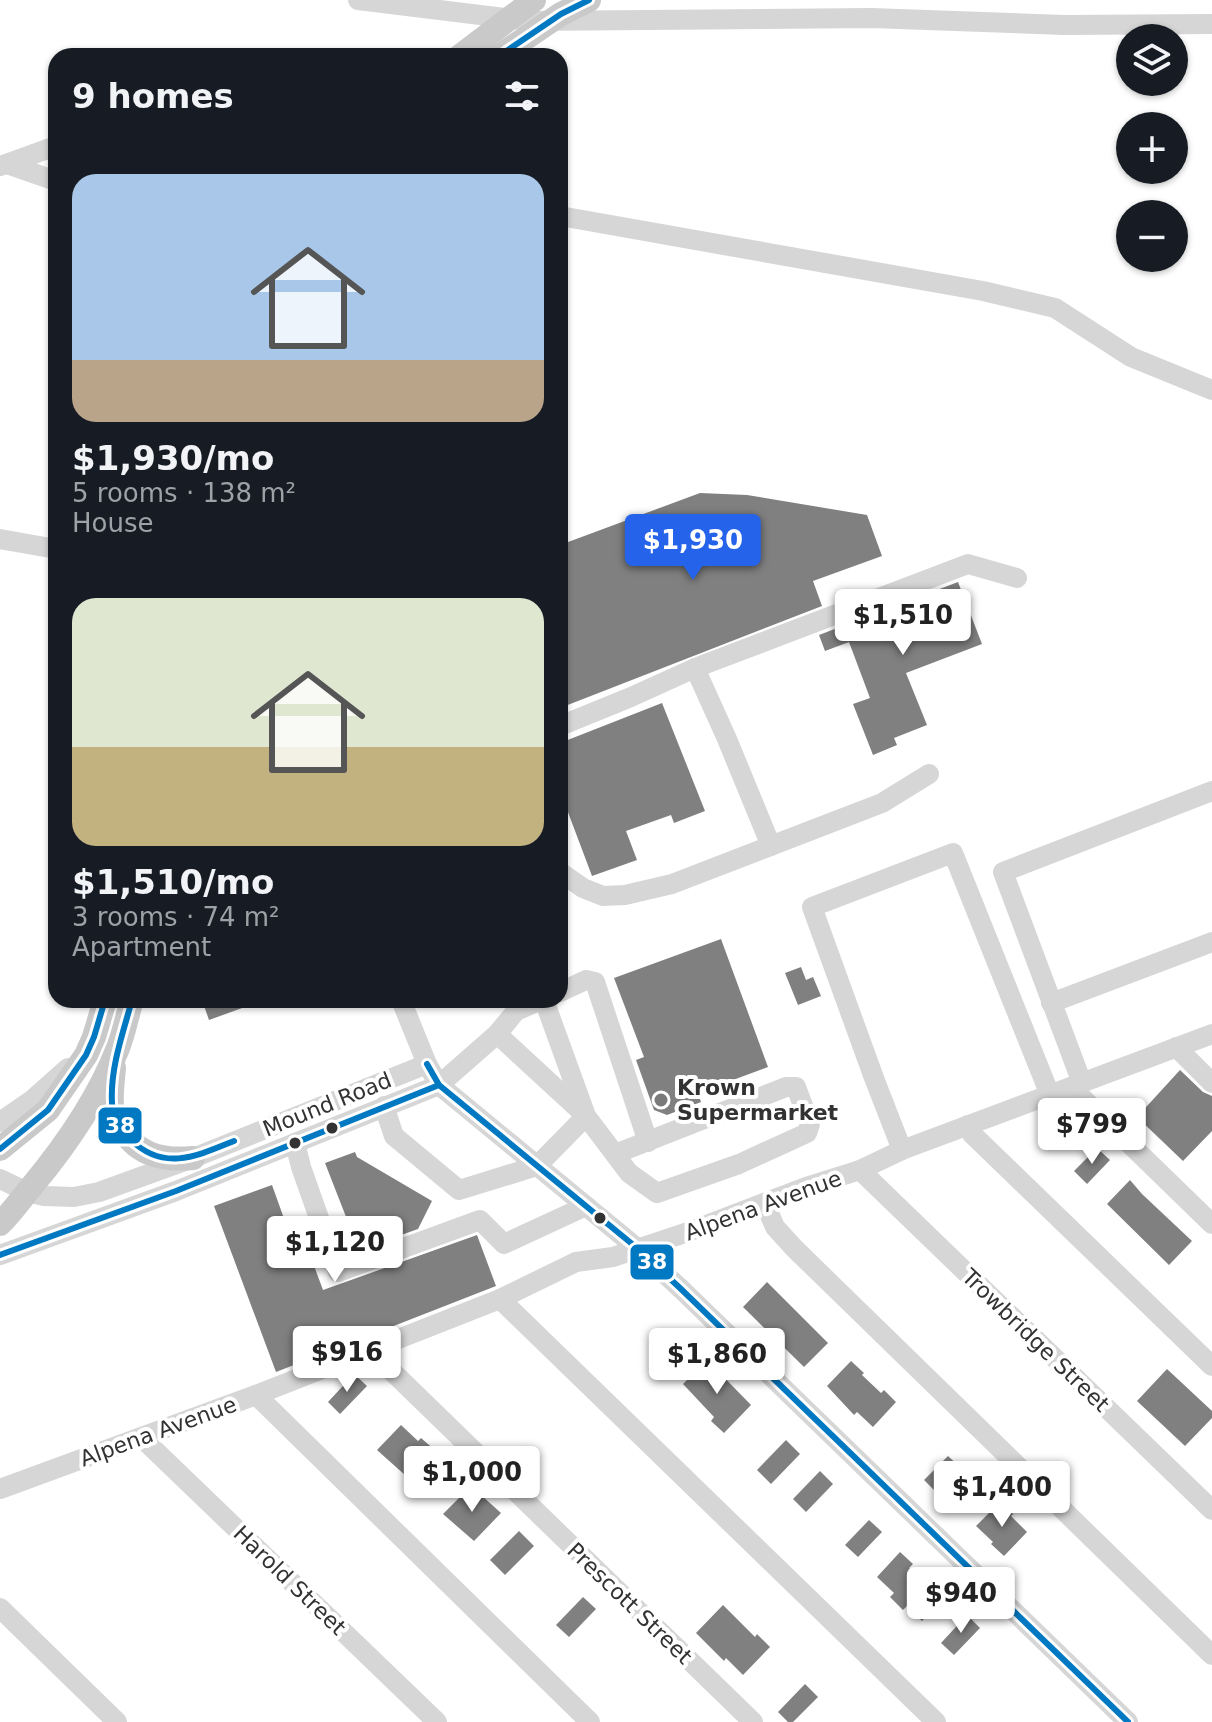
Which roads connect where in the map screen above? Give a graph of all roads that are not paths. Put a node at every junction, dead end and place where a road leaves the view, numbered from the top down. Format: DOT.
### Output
graph roads {
  1 [pos="358,0"];
  2 [pos="534,0"];
  3 [pos="589,0"];
  4 [pos="1212,24"];
  5 [pos="471,48"];
  6 [pos="511,48"];
  7 [pos="48,149"];
  8 [pos="4,165"];
  9 [pos="48,179"];
  10 [pos="568,217"];
  11 [pos="1212,390"];
  12 [pos="0,539"];
  13 [pos="48,548"];
  14 [pos="1017,578"];
  15 [pos="695,668"];
  16 [pos="568,723"];
  17 [pos="929,774"];
  18 [pos="1212,791"];
  19 [pos="771,846"];
  20 [pos="568,878"];
  21 [pos="1212,942"];
  22 [pos="568,988"];
  23 [pos="1051,1003"];
  24 [pos="103,1008"];
  25 [pos="130,1008"];
  26 [pos="404,1008"];
  27 [pos="523,1008"];
  28 [pos="545,1008"];
  29 [pos="497,1034"];
  30 [pos="1212,1034"];
  31 [pos="94,1037"];
  32 [pos="119,1046"];
  33 [pos="1176,1047"];
  34 [pos="427,1064"];
  35 [pos="1212,1083"];
  36 [pos="439,1085"];
  37 [pos="1076,1085"];
  38 [pos="1050,1095"];
  39 [pos="384,1106"];
  40 [pos="586,1116"];
  41 [pos="0,1122"];
  42 [pos="968,1125"];
  43 [pos="648,1142"];
  44 [pos="295,1143"];
  45 [pos="0,1149"];
  46 [pos="902,1150"];
  47 [pos="615,1154"];
  48 [pos="193,1158"];
  49 [pos="537,1166"];
  50 [pos="860,1170"];
  51 [pos="0,1179"];
  52 [pos="27,1192"];
  53 [pos="765,1204"];
  54 [pos="586,1206"];
  55 [pos="0,1224"];
  56 [pos="1212,1224"];
  57 [pos="637,1248"];
  58 [pos="0,1255"];
  59 [pos="500,1299"];
  60 [pos="370,1350"];
  61 [pos="1212,1366"];
  62 [pos="256,1395"];
  63 [pos="142,1438"];
  64 [pos="0,1489"];
  65 [pos="1212,1510"];
  66 [pos="0,1608"];
  67 [pos="1212,1655"];
  68 [pos="117,1722"];
  69 [pos="437,1722"];
  70 [pos="590,1722"];
  71 [pos="753,1722"];
  72 [pos="936,1722"];
  73 [pos="1128,1722"];
  1 -- 4 [label="street"];
  2 -- 5 [label="main road"];
  3 -- 6 [label="main road"];
  7 -- 8 [label="street"];
  8 -- 9 [label="street"];
  10 -- 11 [label="street"];
  12 -- 13 [label="street"];
  14 -- 15 [label="street"];
  15 -- 16 [label="street"];
  15 -- 19 [label="street"];
  17 -- 19 [label="street"];
  18 -- 23 [label="street"];
  19 -- 20 [label="street"];
  21 -- 23 [label="street"];
  22 -- 43 [label="street"];
  23 -- 37 [label="street"];
  24 -- 31 [label="main road"];
  25 -- 32 [label="main road"];
  26 -- 34 [label="street"];
  27 -- 29 [label="street"];
  28 -- 40 [label="street"];
  29 -- 36 [label="street"];
  29 -- 40 [label="street"];
  30 -- 33 [label="street, Alpena Avenue"];
  31 -- 41 [label="street"];
  31 -- 45 [label="main road"];
  32 -- 48 [label="main road"];
  32 -- 52 [label="main road"];
  33 -- 35 [label="street"];
  33 -- 37 [label="street, Alpena Avenue"];
  34 -- 36 [label="street"];
  34 -- 48 [label="street, Mound Road"];
  36 -- 39 [label="street, Mound Road"];
  36 -- 49 [label="street"];
  37 -- 38 [label="street, Alpena Avenue"];
  37 -- 56 [label="street"];
  38 -- 42 [label="street, Alpena Avenue"];
  38 -- 46 [label="street"];
  39 -- 44 [label="street, Mound Road"];
  39 -- 49 [label="street"];
  40 -- 47 [label="street"];
  40 -- 49 [label="street"];
  42 -- 46 [label="street, Alpena Avenue"];
  42 -- 61 [label="street"];
  43 -- 47 [label="street"];
  43 -- 47 [label="street"];
  44 -- 54 [label="street"];
  44 -- 58 [label="street, Mound Road"];
  46 -- 50 [label="street, Alpena Avenue"];
  48 -- 52 [label="street, Mound Road"];
  49 -- 54 [label="street"];
  50 -- 53 [label="street, Alpena Avenue"];
  50 -- 65 [label="street, Trowbridge Street"];
  51 -- 52 [label="street, Mound Road"];
  52 -- 55 [label="main road"];
  53 -- 57 [label="street, Alpena Avenue"];
  53 -- 67 [label="street"];
  54 -- 57 [label="street"];
  57 -- 59 [label="street, Alpena Avenue"];
  57 -- 73 [label="street"];
  59 -- 60 [label="street, Alpena Avenue"];
  59 -- 72 [label="street"];
  60 -- 62 [label="street, Alpena Avenue"];
  60 -- 71 [label="street, Prescott Street"];
  62 -- 63 [label="street, Alpena Avenue"];
  62 -- 70 [label="street"];
  63 -- 64 [label="street, Alpena Avenue"];
  63 -- 69 [label="street, Harold Street"];
  66 -- 68 [label="street"];
}
